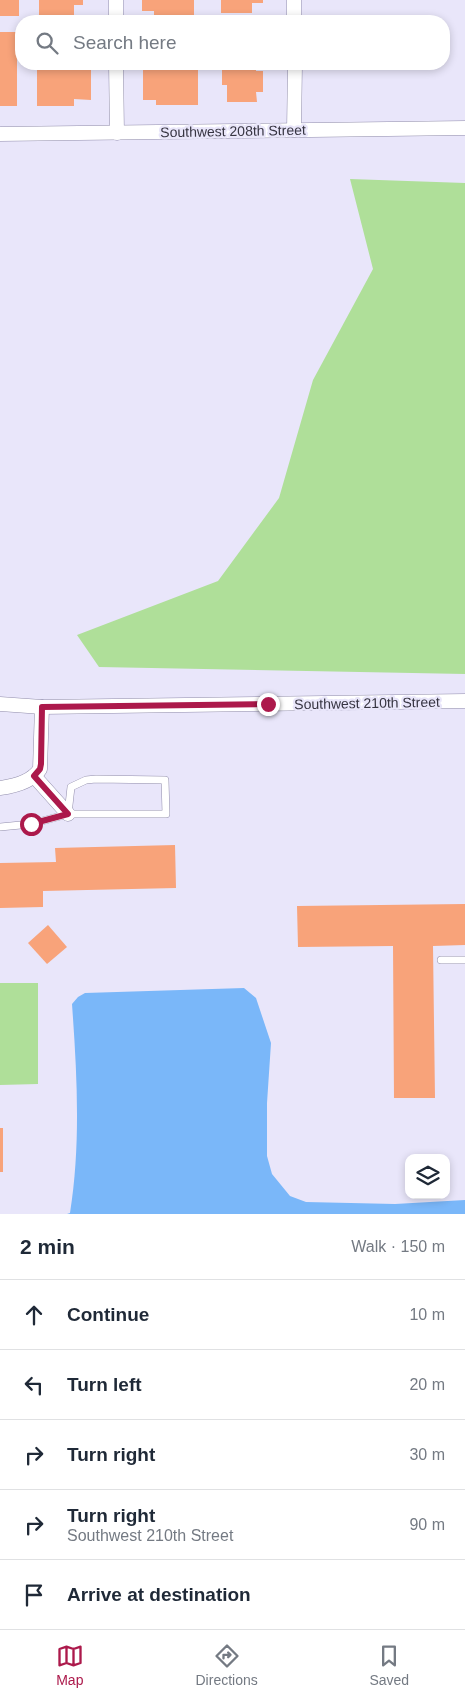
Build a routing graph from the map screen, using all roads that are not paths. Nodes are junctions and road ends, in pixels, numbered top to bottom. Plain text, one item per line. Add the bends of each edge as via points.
1 (116, 0) edge
2 (294, 0) edge
3 (116, 15) edge
4 (294, 15) edge
5 (116, 70) edge
6 (294, 70) edge
7 (465, 128) edge
8 (294, 130) junction
9 (117, 133) junction
10 (0, 134) edge
11 (465, 701) edge
12 (0, 704) edge
13 (42, 707) junction
14 (34, 776) junction
15 (0, 788) edge
16 (68, 814) junction
17 (0, 827) edge
18 (442, 960) dead end
19 (465, 960) edge

1 - 3 street
2 - 4 street
5 - 9 street
6 - 8 street
7 - 8 street, Southwest 208th Street
8 - 9 street, Southwest 208th Street
9 - 10 street, Southwest 208th Street
11 - 13 street, Southwest 210th Street
12 - 13 street, Southwest 210th Street
13 - 14 street via 41,764
14 - 15 street via 22,783
14 - 16 street
16 - 16 lane via 166,814 165,780 96,779 76,784 69,791
16 - 17 lane via 31,824
18 - 19 lane

